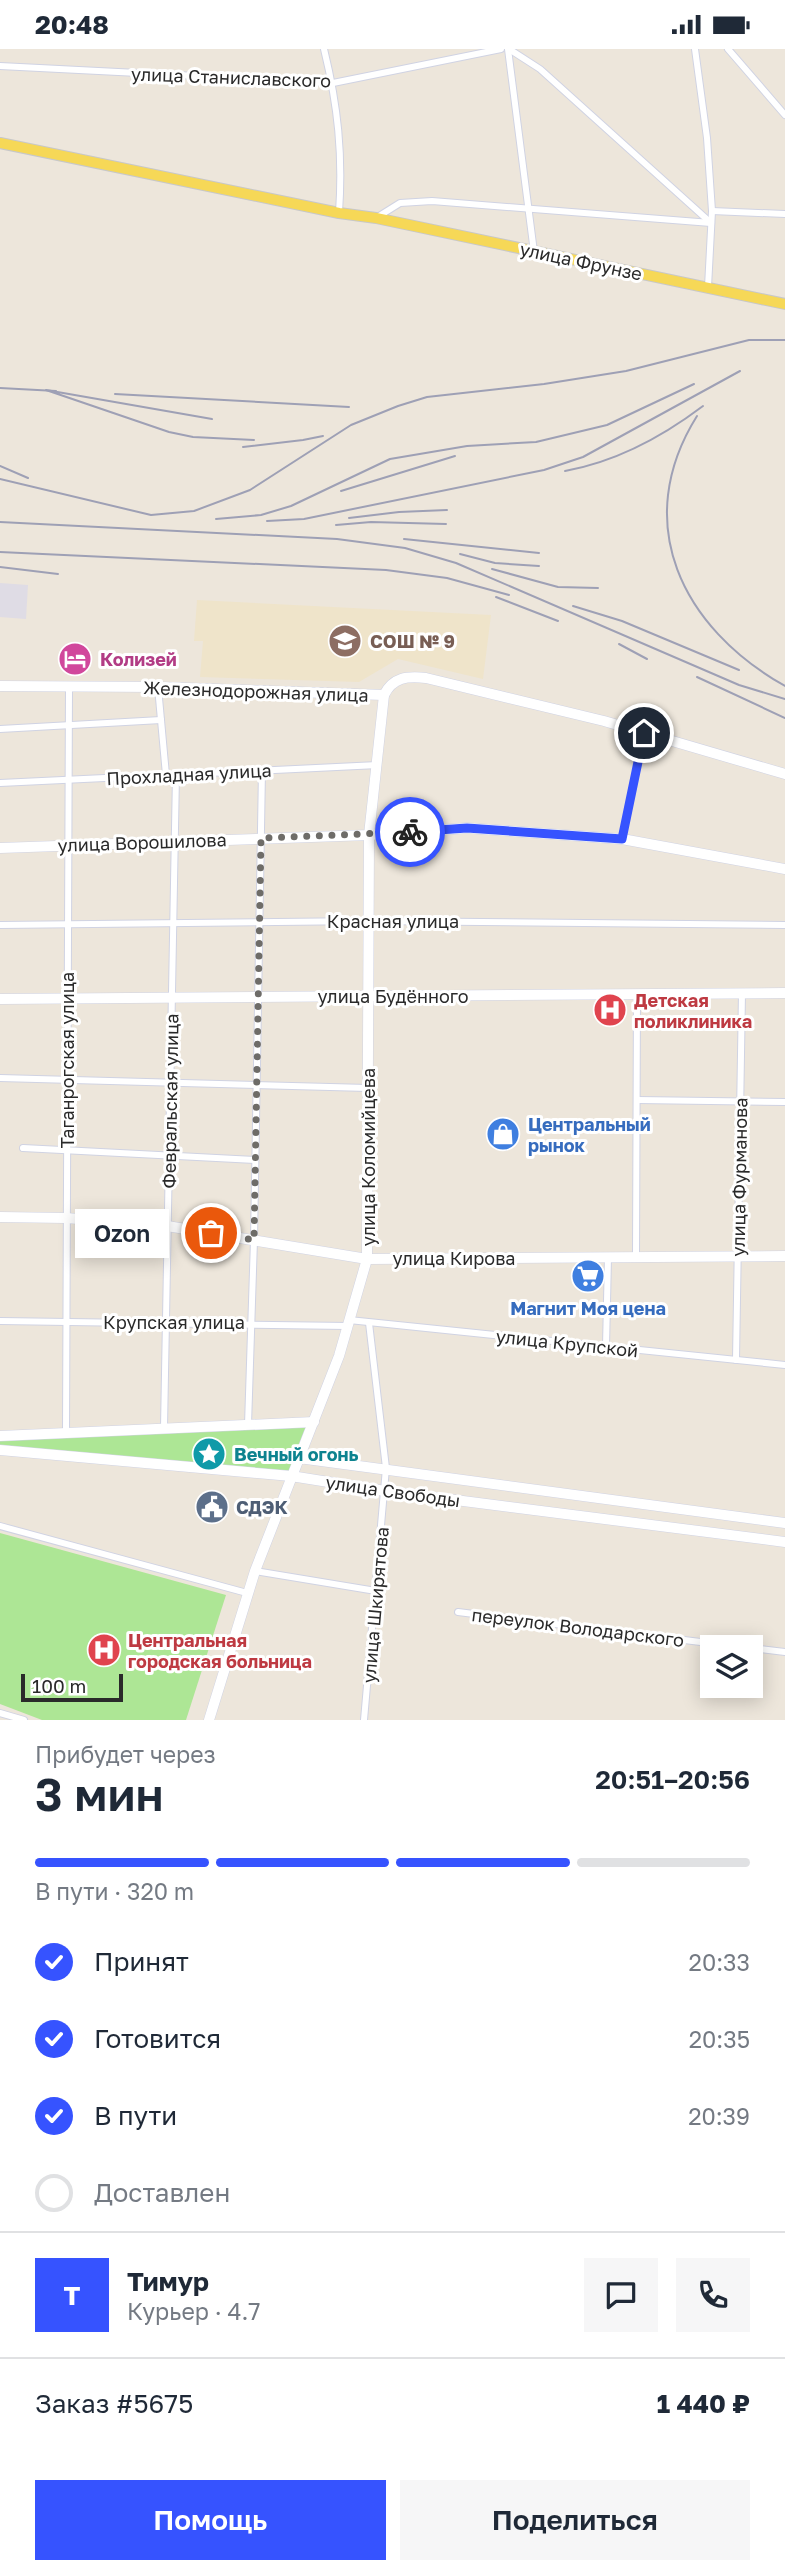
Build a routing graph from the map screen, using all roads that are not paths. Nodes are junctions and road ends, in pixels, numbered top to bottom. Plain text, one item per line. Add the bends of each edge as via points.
1 (324, 49) edge
2 (501, 49) edge
3 (509, 49) edge
4 (695, 49) edge
5 (728, 49) edge
6 (0, 66) edge
7 (333, 83) junction
8 (785, 115) edge
9 (0, 143) edge
10 (528, 208) junction
11 (712, 211) junction
12 (339, 213) junction
13 (785, 214) edge
14 (376, 218) junction
15 (712, 223) junction
16 (534, 252) junction
17 (708, 287) junction
18 (785, 303) edge
19 (0, 686) edge
20 (69, 687) junction
21 (158, 687) junction
22 (384, 695) junction
23 (161, 720) junction
24 (68, 726) junction
25 (0, 729) edge
26 (644, 733) junction
27 (378, 765) junction
28 (261, 770) junction
29 (785, 774) edge
30 (166, 775) junction
31 (176, 775) junction
32 (68, 780) junction
33 (0, 783) edge
34 (369, 835) junction
35 (261, 838) junction
36 (622, 839) junction
37 (174, 841) junction
38 (68, 845) junction
39 (0, 848) edge
40 (785, 869) edge
41 (367, 921) junction
42 (259, 922) junction
43 (173, 923) junction
44 (68, 924) junction
45 (0, 925) edge
46 (785, 925) edge
47 (742, 993) junction
48 (785, 993) edge
49 (637, 994) junction
50 (369, 996) junction
51 (172, 997) junction
52 (258, 997) junction
53 (67, 998) junction
54 (0, 999) edge
55 (0, 1078) edge
56 (67, 1080) junction
57 (170, 1082) junction
58 (257, 1085) junction
59 (368, 1088) junction
60 (637, 1100) junction
61 (740, 1101) junction
62 (785, 1102) edge
63 (23, 1148) dead end
64 (66, 1151) junction
65 (169, 1156) junction
66 (255, 1160) junction
67 (0, 1217) edge
68 (66, 1217) junction
69 (167, 1226) junction
70 (254, 1240) junction
71 (785, 1256) edge
72 (608, 1257) junction
73 (636, 1257) junction
74 (738, 1257) junction
75 (367, 1259) junction
76 (0, 1321) edge
77 (66, 1321) junction
78 (166, 1322) junction
79 (251, 1322) junction
80 (349, 1323) junction
81 (369, 1323) junction
82 (606, 1347) junction
83 (736, 1360) junction
84 (785, 1365) edge
85 (314, 1422) junction
86 (248, 1425) junction
87 (164, 1429) junction
88 (66, 1433) junction
89 (0, 1436) edge
90 (0, 1450) edge
91 (299, 1458) junction
92 (386, 1468) junction
93 (291, 1476) junction
94 (385, 1490) junction
95 (785, 1523) edge
96 (0, 1526) edge
97 (785, 1542) edge
98 (255, 1571) junction
99 (376, 1591) junction
100 (247, 1593) junction
101 (458, 1612) dead end
102 (700, 1642) edge
103 (763, 1649) edge
104 (785, 1652) edge
105 (0, 1713) edge
106 (24, 1720) edge
107 (209, 1720) edge
108 (364, 1720) edge

1 - 7 street
2 - 7 street, улица Станиславского
3 - 10 street
3 - 15 street via 540,69
4 - 11 street
5 - 8 street
6 - 7 street, улица Станиславского
7 - 12 street via 340,130
9 - 12 main road, улица Фрунзе
10 - 14 street via 400,203
10 - 15 street
10 - 16 street
11 - 13 street
11 - 15 street
12 - 14 main road, улица Фрунзе
14 - 16 main road, улица Фрунзе
15 - 17 street
16 - 17 main road, улица Фрунзе
17 - 18 main road, улица Фрунзе
19 - 20 street, Железнодорожная улица
20 - 21 street, Железнодорожная улица
20 - 24 street, Таганрогская улица
21 - 22 street, Железнодорожная улица
21 - 23 street
22 - 26 street, Железнодорожная улица via 389,685 406,676 426,678
22 - 27 street, улица Коломийцева
23 - 24 street
23 - 30 street
24 - 25 street
24 - 32 street, Таганрогская улица
26 - 29 street, Железнодорожная улица
26 - 36 street
27 - 28 street, Прохладная улица
27 - 34 street, улица Коломийцева
28 - 31 street, Прохладная улица
28 - 35 street
30 - 31 street, Прохладная улица
30 - 32 street, Прохладная улица
31 - 37 street, Февральская улица
32 - 33 street, Прохладная улица
32 - 38 street, Таганрогская улица
34 - 35 street, улица Ворошилова
34 - 36 street, улица Ворошилова via 467,828
34 - 41 street, улица Коломийцева
35 - 37 street, улица Ворошилова
35 - 42 street
36 - 40 street, улица Ворошилова
37 - 38 street, улица Ворошилова
37 - 43 street, Февральская улица
38 - 39 street, улица Ворошилова
38 - 44 street, Таганрогская улица
41 - 42 street, Красная улица
41 - 46 street, Красная улица
41 - 50 street, улица Коломийцева
42 - 43 street, Красная улица
42 - 52 street
43 - 44 street, Красная улица
43 - 51 street, Февральская улица
44 - 45 street, Красная улица
44 - 53 street, Таганрогская улица
47 - 48 street, улица Будённого
47 - 49 street, улица Будённого
47 - 61 street, улица Фурманова
49 - 50 street, улица Будённого
49 - 60 street
50 - 52 street, улица Будённого
50 - 59 street, улица Коломийцева
51 - 52 street, улица Будённого
51 - 53 street, улица Будённого
51 - 57 street, Февральская улица
52 - 58 street
53 - 54 street, улица Будённого
53 - 56 street, Таганрогская улица
55 - 56 street
56 - 57 street
56 - 64 street, Таганрогская улица
57 - 58 street
57 - 65 street, Февральская улица
58 - 59 street
58 - 66 street
59 - 75 street, улица Коломийцева
60 - 61 street
60 - 73 street
61 - 62 street
61 - 74 street, улица Фурманова
63 - 64 street
64 - 65 street
64 - 68 street, Таганрогская улица
65 - 66 street
65 - 69 street, Февральская улица
66 - 70 street
67 - 68 street, улица Кирова
68 - 69 street, улица Кирова
68 - 77 street, Таганрогская улица
69 - 70 street, улица Кирова
69 - 78 street, Февральская улица
70 - 75 street, улица Кирова
70 - 79 street
71 - 74 street, улица Кирова
72 - 73 street, улица Кирова
72 - 75 street, улица Кирова
72 - 82 street
73 - 74 street, улица Кирова
74 - 83 street, улица Фурманова
75 - 80 street, улица Коломийцева
76 - 77 street, Крупская улица
77 - 78 street, Крупская улица
77 - 88 street, Таганрогская улица
78 - 79 street, Крупская улица
78 - 87 street, Февральская улица
79 - 80 street, Крупская улица
79 - 86 street
80 - 81 street, улица Крупской
80 - 85 street, улица Коломийцева
81 - 82 street, улица Крупской
81 - 92 street, улица Шкирятова
82 - 83 street, улица Крупской
83 - 84 street, улица Крупской
85 - 86 street
85 - 91 street, улица Коломийцева
86 - 87 street
87 - 88 street
88 - 89 street
90 - 93 street, улица Свободы
91 - 92 street, улица Свободы
91 - 93 street, улица Коломийцева
92 - 94 street, улица Шкирятова
92 - 95 street, улица Свободы
93 - 94 street, улица Свободы
93 - 98 street, улица Коломийцева
94 - 97 street, улица Свободы
94 - 99 street, улица Шкирятова
96 - 100 street
98 - 99 street
98 - 100 street, улица Коломийцева
99 - 108 street, улица Шкирятова
100 - 107 street, улица Коломийцева
101 - 102 street, переулок Володарского
103 - 104 street
105 - 106 street

